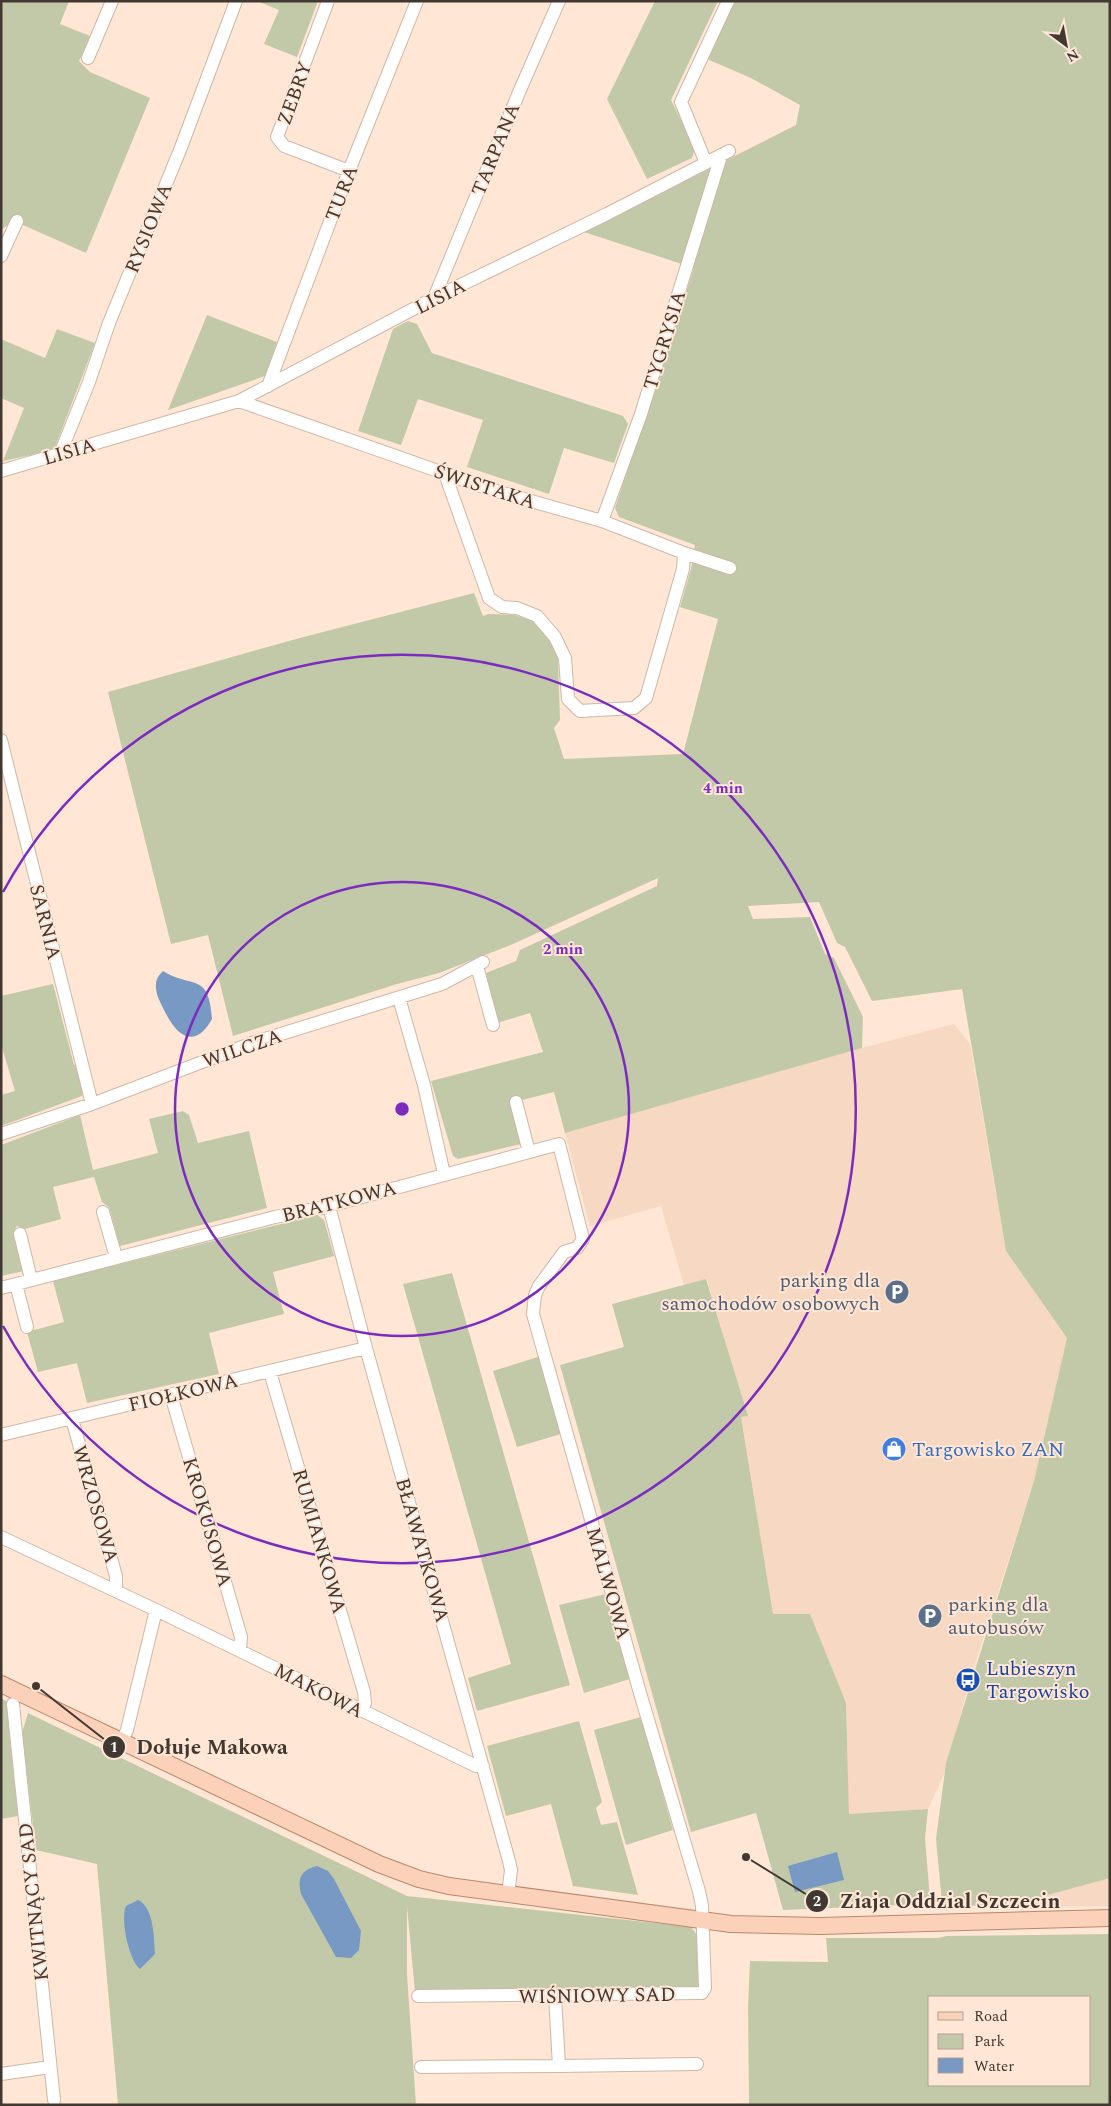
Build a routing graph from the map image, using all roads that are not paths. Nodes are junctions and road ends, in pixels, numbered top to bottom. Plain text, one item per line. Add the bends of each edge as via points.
1 (112, 1) edge
2 (236, 1) edge
3 (328, 1) edge
4 (417, 1) edge
5 (559, 1) edge
6 (728, 1) edge
7 (88, 58) dead end
8 (725, 153) joint
9 (706, 163) junction
10 (349, 171) junction
11 (17, 221) dead end
12 (1, 256) edge
13 (434, 298) junction
14 (268, 386) junction
15 (240, 401) junction
16 (60, 454) junction
17 (1, 470) edge
18 (445, 474) junction
19 (602, 521) junction
20 (684, 553) junction
21 (730, 568) dead end
22 (1, 740) edge
23 (399, 998) junction
24 (493, 1025) dead end
25 (516, 1102) dead end
26 (92, 1104) junction
27 (1, 1134) edge
28 (529, 1152) junction
29 (444, 1174) junction
30 (328, 1206) junction
31 (103, 1212) dead end
32 (20, 1234) dead end
33 (564, 1252) joint
34 (116, 1258) junction
35 (31, 1279) junction
36 (16, 1284) junction
37 (1, 1288) edge
38 (27, 1328) dead end
39 (366, 1348) junction
40 (270, 1372) junction
41 (171, 1394) junction
42 (72, 1419) junction
43 (1, 1435) edge
44 (1, 1537) edge
45 (116, 1590) junction
46 (156, 1610) junction
47 (240, 1650) junction
48 (1, 1684) edge
49 (13, 1704) dead end
50 (362, 1711) junction
51 (122, 1741) junction
52 (483, 1766) junction
53 (508, 1895) junction
54 (1110, 1918) edge
55 (703, 1921) junction
56 (418, 1996) dead end
57 (555, 1996) junction
58 (697, 2064) dead end
59 (559, 2066) junction
60 (50, 2067) junction
61 (421, 2067) dead end
62 (1, 2074) edge
63 (54, 2100) dead end

1 - 7 street
2 - 16 street, RYSIOWA
3 - 10 street, ZEBRY via 277,137 284,146
4 - 10 street, TURA
5 - 13 street, TARPANA
6 - 9 street via 681,102
8 - 9 street, LISIA
8 - 19 street, TYGRYSIA via 641,414
9 - 13 street, LISIA
10 - 14 street, TURA
11 - 12 street
13 - 14 street, LISIA
14 - 15 street, LISIA
15 - 16 street, LISIA
15 - 18 street, ŚWISTAKA
16 - 17 street, LISIA
18 - 19 street, ŚWISTAKA
18 - 20 street via 489,598 502,607 517,608 537,616 555,637 565,658 568,699 580,711 634,708 646,698 683,569
19 - 20 street, ŚWISTAKA
20 - 21 street, ŚWISTAKA
22 - 26 street, SARNIA
23 - 24 street, WILCZA via 442,984 480,964
23 - 26 street, WILCZA via 252,1043
23 - 29 street via 424,1085
25 - 28 street
26 - 27 street, WILCZA
28 - 29 street, BRATKOWA
28 - 33 street, BRATKOWA via 558,1144 583,1239 577,1248
29 - 30 street, BRATKOWA
30 - 34 street, BRATKOWA
30 - 39 street, BŁAWATKOWA
31 - 34 street
32 - 35 street
33 - 55 street, MALWOWA via 539,1286 533,1314 699,1891
34 - 35 street, BRATKOWA
35 - 36 street, BRATKOWA
36 - 37 street, BRATKOWA
36 - 38 street
39 - 40 street, FIOŁKOWA
39 - 52 street, BŁAWATKOWA
40 - 41 street, FIOŁKOWA
40 - 50 street, RUMIANKOWA via 364,1692
41 - 42 street, FIOŁKOWA
41 - 47 street, KROKUSOWA via 241,1637
42 - 43 street, FIOŁKOWA
42 - 45 street, WRZOSOWA via 116,1576
44 - 45 street, MAKOWA
45 - 46 street, MAKOWA
46 - 47 street, MAKOWA
46 - 51 street
47 - 50 street, MAKOWA
48 - 51 main road
49 - 60 street, KWITNĄCY SAD
50 - 52 street, MAKOWA via 476,1766
51 - 53 main road via 398,1872 437,1884
52 - 53 street, BŁAWATKOWA via 511,1870
53 - 55 main road
54 - 55 main road via 820,1926 759,1926
55 - 57 street, WIŚNIOWY SAD via 705,1988 702,1993
56 - 57 street, WIŚNIOWY SAD
57 - 59 street
58 - 59 street
59 - 61 street
60 - 62 street
60 - 63 street, KWITNĄCY SAD

